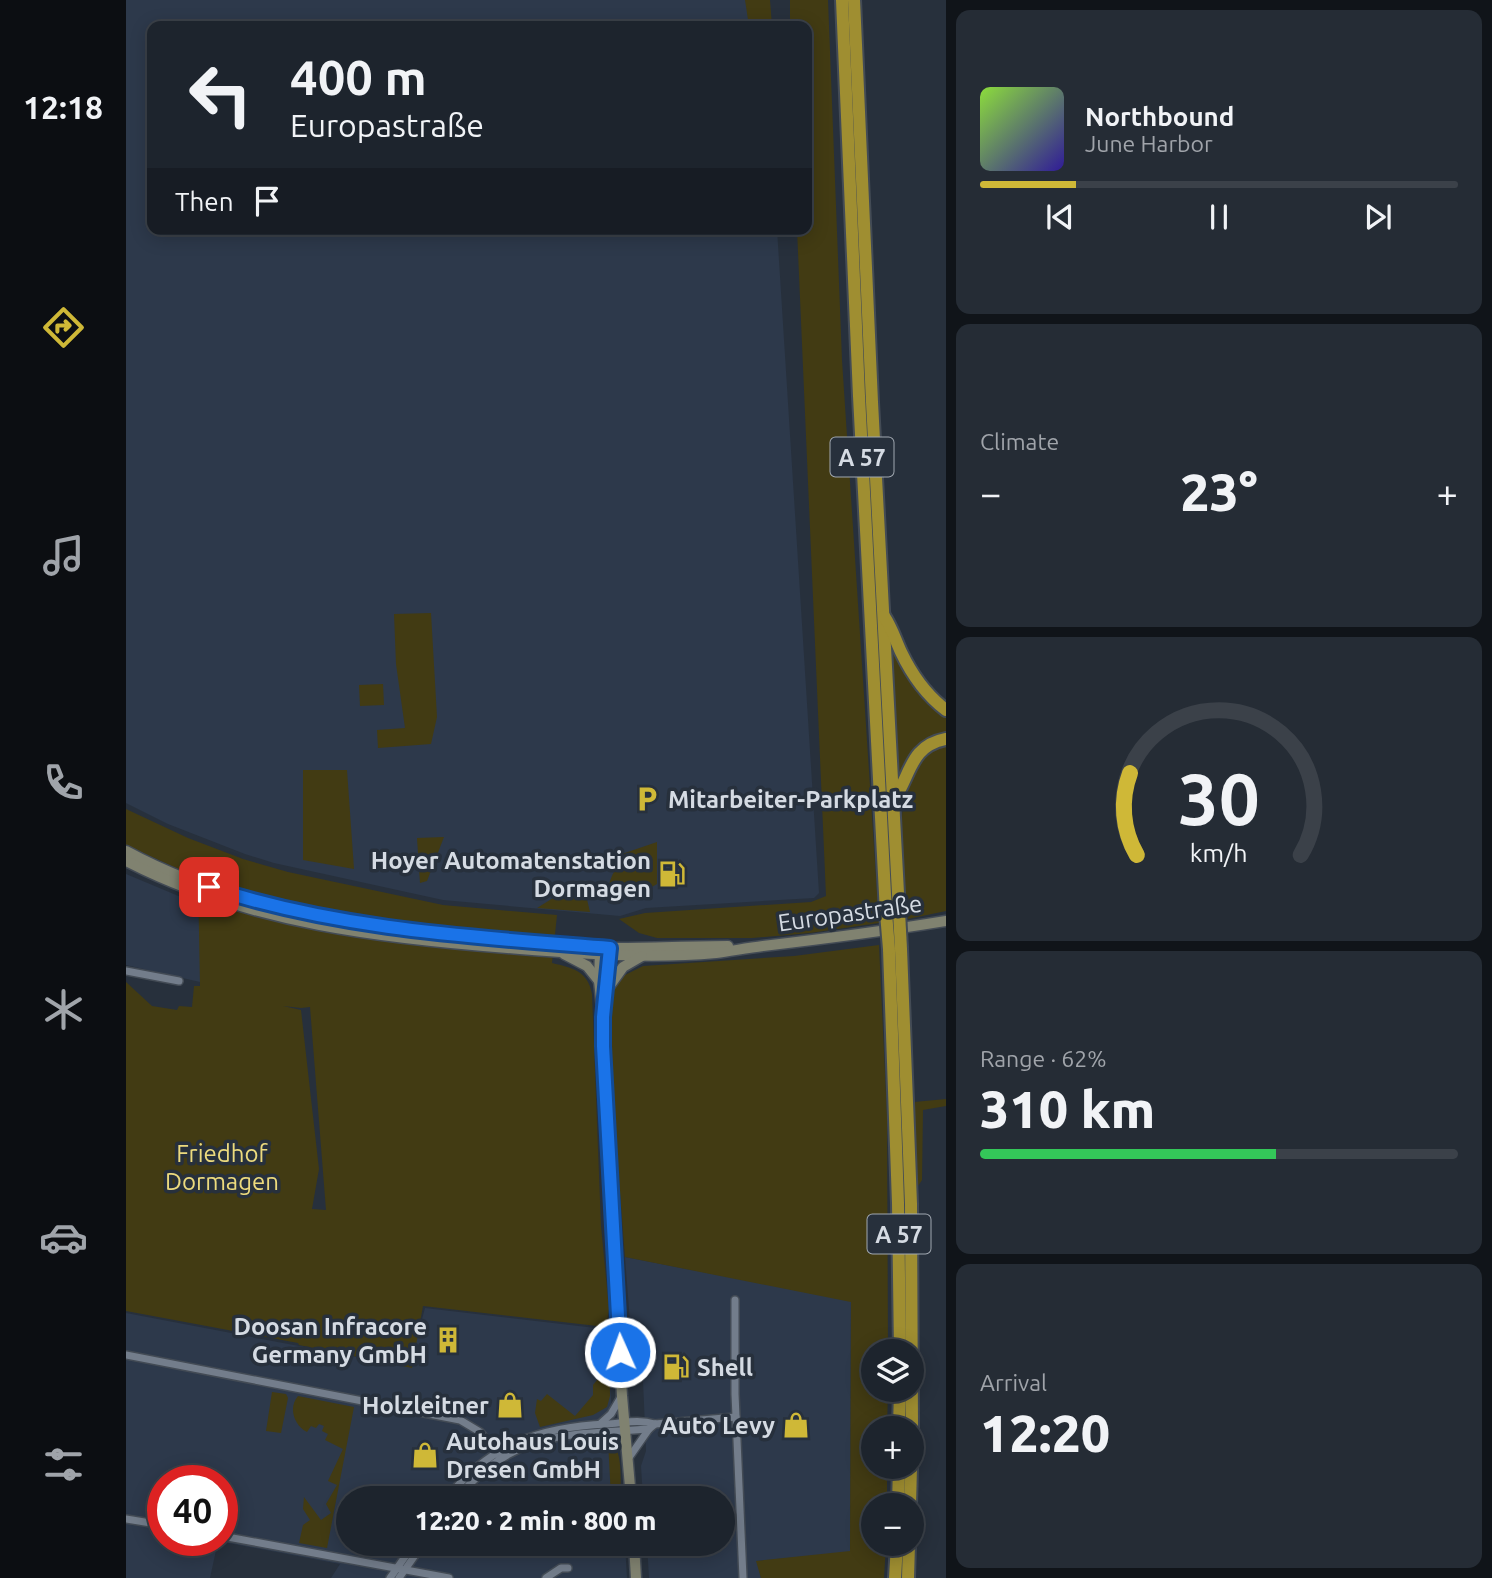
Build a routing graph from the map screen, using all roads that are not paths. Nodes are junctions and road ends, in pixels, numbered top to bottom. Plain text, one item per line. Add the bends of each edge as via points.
1 (842, 0) edge
2 (854, 0) edge
3 (883, 616) junction
4 (946, 710) edge
5 (946, 739) edge
6 (893, 801) junction
7 (126, 851) edge
8 (126, 862) edge
9 (892, 913) junction
10 (946, 921) edge
11 (760, 946) junction
12 (605, 951) junction
13 (561, 952) junction
14 (643, 955) junction
15 (126, 971) edge
16 (179, 981) dead end
17 (599, 981) junction
18 (606, 992) junction
19 (603, 1017) junction
20 (901, 1086) junction
21 (735, 1300) dead end
22 (900, 1339) edge
23 (126, 1355) edge
24 (622, 1396) junction
25 (912, 1416) edge
26 (736, 1418) junction
27 (600, 1424) junction
28 (625, 1426) junction
29 (652, 1426) junction
30 (498, 1455) junction
31 (628, 1459) junction
32 (458, 1486) edge
33 (468, 1486) edge
34 (630, 1486) edge
35 (126, 1518) edge
36 (147, 1522) edge
37 (238, 1539) edge
38 (407, 1556) edge
39 (411, 1556) edge
40 (635, 1556) edge
41 (896, 1556) edge
42 (909, 1556) edge
43 (568, 1568) dead end
44 (400, 1569) junction
45 (390, 1578) edge
46 (399, 1578) edge
47 (449, 1578) edge
48 (547, 1578) edge
49 (636, 1578) edge
50 (743, 1578) edge
51 (895, 1578) edge
52 (908, 1578) edge

1 - 9 highway, A 57 via 857,354
2 - 3 highway, A 57
3 - 4 highway via 915,678
3 - 6 highway, A 57
5 - 6 highway via 918,755
6 - 9 highway, A 57
7 - 12 main road, Europastraße via 214,888 318,915 419,933
8 - 13 main road, Europastraße via 220,900 315,924 417,941
9 - 20 highway, A 57, bridge
10 - 11 main road, Europastraße
11 - 12 main road, Europastraße
11 - 14 main road, Europastraße via 717,953
12 - 13 main road, Europastraße
12 - 14 main road, Europastraße
12 - 17 main road
12 - 18 main road
13 - 17 main road via 587,966
14 - 18 main road via 619,971
15 - 16 street
17 - 19 main road
18 - 19 main road
19 - 24 main road
20 - 22 highway, A 57 via 895,1118
20 - 25 highway, A 57 via 908,1112
21 - 26 street
23 - 30 street via 460,1420 480,1432
24 - 27 street
24 - 28 main road
26 - 29 street
26 - 50 street
27 - 28 street
27 - 30 street via 546,1431
28 - 29 street via 646,1421
28 - 30 street via 547,1438
28 - 31 main road
29 - 31 street
30 - 32 street
30 - 33 street
31 - 34 main road
35 - 36 street
37 - 44 street
38 - 44 street
39 - 44 street
40 - 49 main road
41 - 51 highway
42 - 52 highway
43 - 48 street
44 - 45 street
44 - 46 street
44 - 47 street

